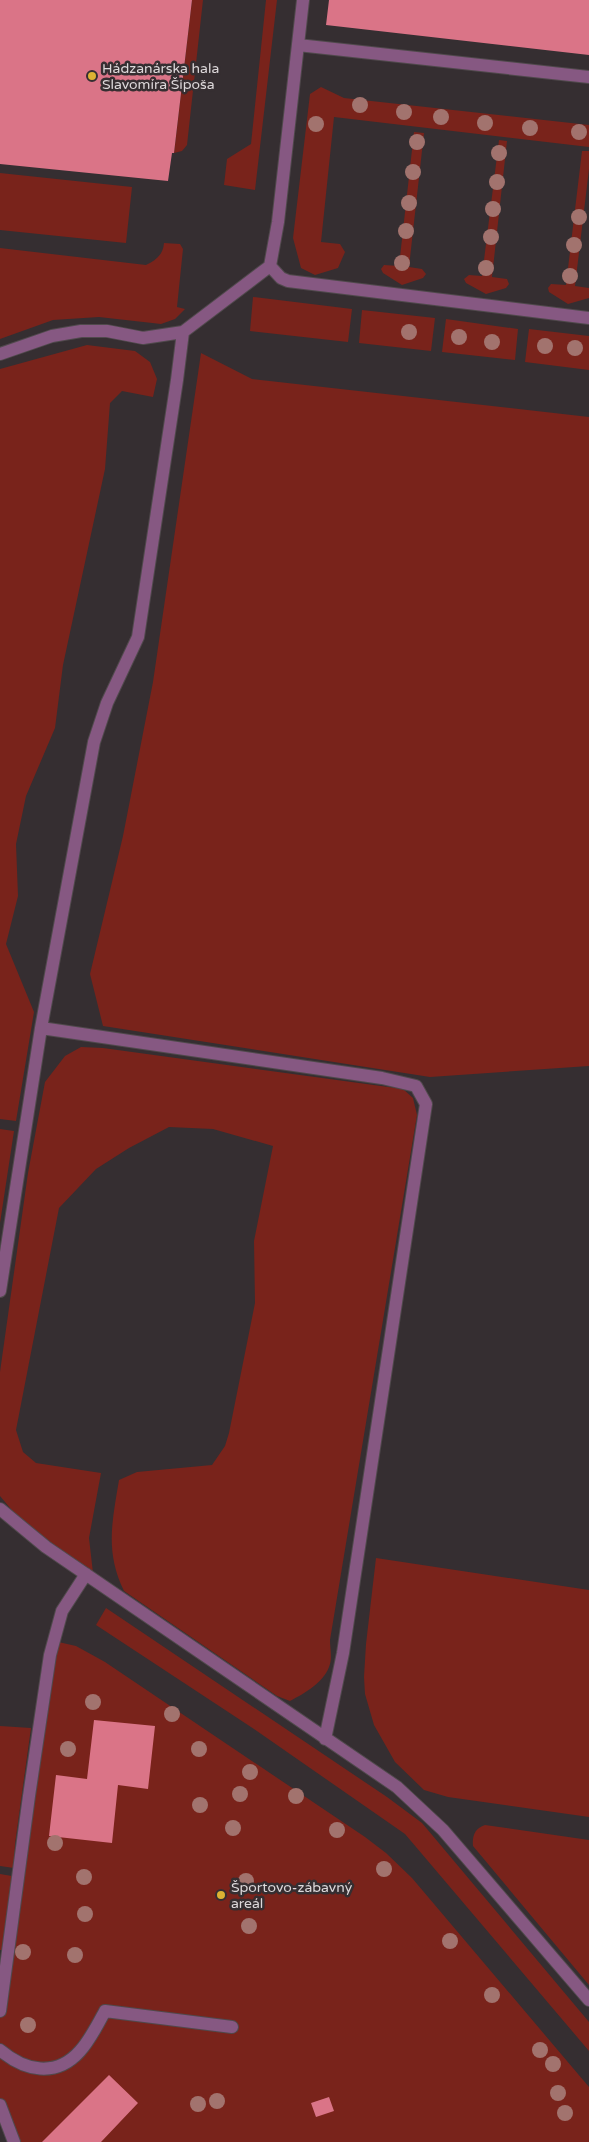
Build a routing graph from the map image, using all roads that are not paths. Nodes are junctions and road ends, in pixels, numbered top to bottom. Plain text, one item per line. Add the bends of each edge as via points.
1 (303, 0) edge
2 (298, 45) junction
3 (589, 77) edge
4 (270, 266) junction
5 (589, 318) edge
6 (183, 332) junction
7 (0, 354) edge
8 (41, 1028) junction
9 (0, 1287) edge
10 (0, 1509) edge
11 (86, 1574) junction
12 (325, 1739) junction
13 (589, 2000) edge
14 (0, 2011) edge
15 (232, 2027) dead end
16 (0, 2050) edge
17 (0, 2105) edge
18 (14, 2142) edge

1 - 2 lane
2 - 3 lane
2 - 4 lane
4 - 5 lane via 288,281
4 - 6 lane
6 - 7 lane via 143,338 107,330 81,331 52,336
6 - 8 lane via 138,636 107,703 94,742
8 - 9 lane
8 - 12 lane via 382,1078 416,1086 426,1104 344,1652
10 - 11 lane
11 - 12 lane
11 - 14 lane via 62,1611 50,1655
12 - 13 lane via 397,1787 443,1830
15 - 16 lane via 105,2011 82,2050 60,2066 26,2067
17 - 18 lane

